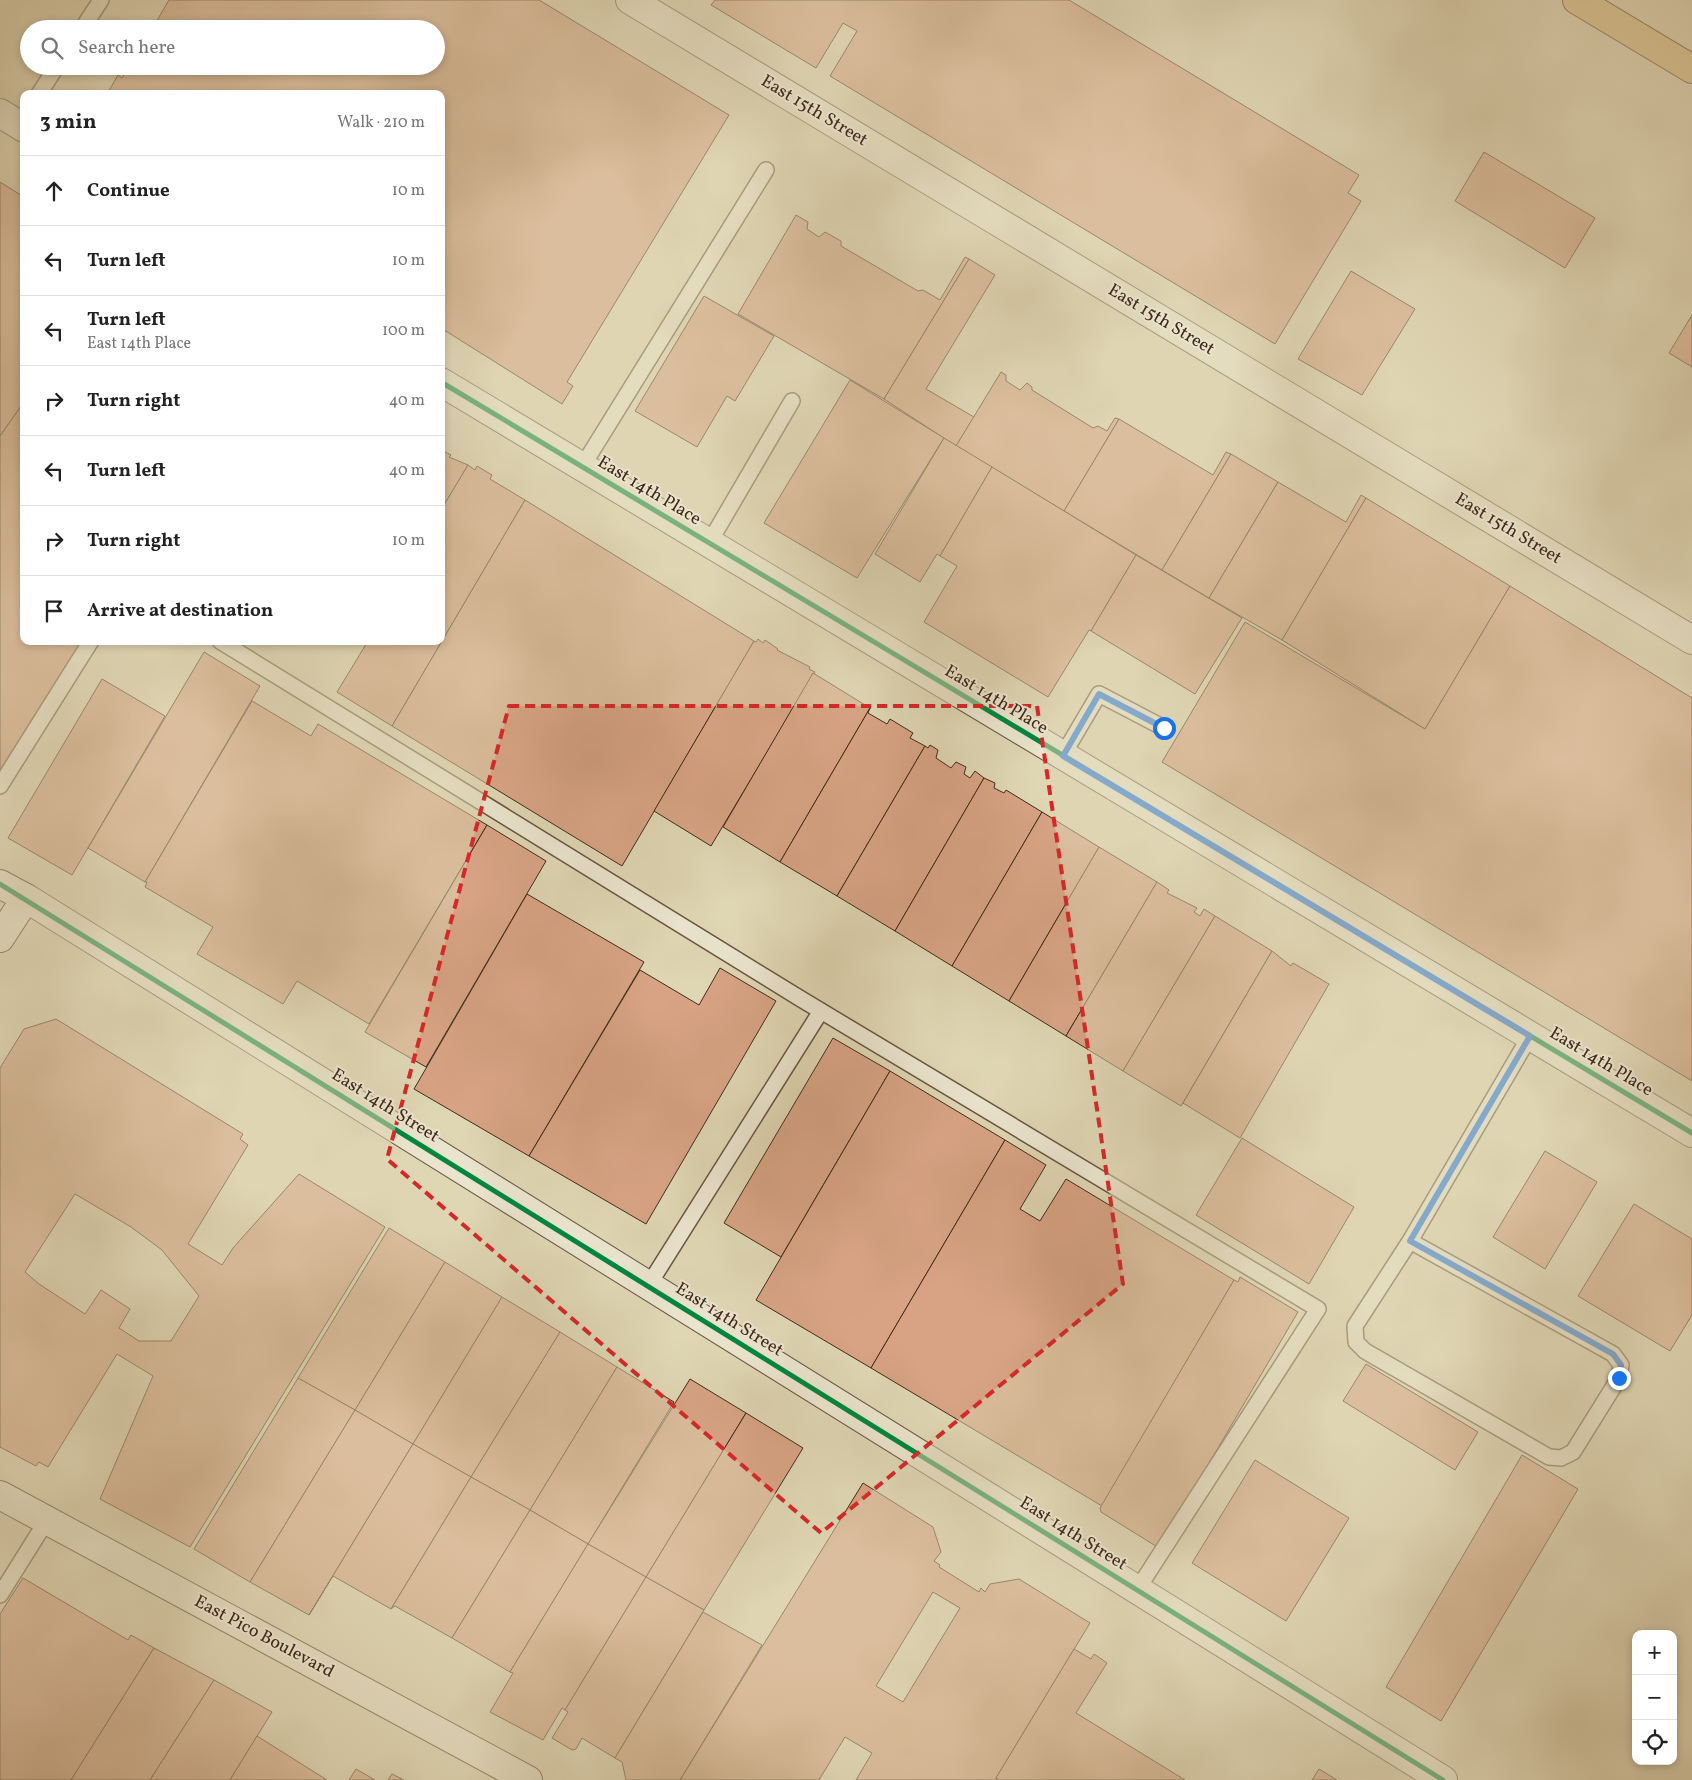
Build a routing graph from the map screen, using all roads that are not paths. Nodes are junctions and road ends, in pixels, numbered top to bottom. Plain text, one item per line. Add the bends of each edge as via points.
1 (101, 0) edge
2 (630, 0) edge
3 (1577, 0) edge
4 (88, 20) edge
5 (1692, 70) edge
6 (51, 75) edge
7 (42, 90) edge
8 (766, 170) dead end
9 (445, 384) edge
10 (792, 401) dead end
11 (582, 467) junction
12 (709, 543) junction
13 (1692, 640) edge
14 (88, 645) edge
15 (227, 645) edge
16 (1164, 728) dead end
17 (1063, 756) junction
18 (0, 786) edge
19 (0, 884) edge
20 (26, 898) junction
21 (0, 938) edge
22 (822, 1011) junction
23 (1530, 1036) junction
24 (1692, 1133) edge
25 (1410, 1241) junction
26 (648, 1286) junction
27 (0, 1495) edge
28 (47, 1520) junction
29 (1137, 1590) junction
30 (0, 1595) edge
31 (528, 1780) edge
32 (1443, 1780) edge

1 - 4 lane
2 - 13 street, East 15th Street
3 - 5 main road
6 - 7 lane
8 - 11 lane
9 - 11 street, East 14th Place
10 - 12 lane
11 - 12 street, East 14th Place
12 - 17 street, East 14th Place
14 - 18 lane
15 - 22 lane
16 - 17 lane via 1099,694
17 - 23 street, East 14th Place
19 - 20 street, East 14th Street
20 - 21 street
20 - 26 street, East 14th Street
22 - 26 lane
22 - 29 lane via 1318,1309
23 - 24 street, East 14th Place
23 - 25 lane
25 - 25 lane via 1355,1326 1356,1342 1365,1351 1549,1457 1561,1458 1573,1452 1619,1378 1621,1365 1613,1354
26 - 29 street, East 14th Street
27 - 28 street, East Pico Boulevard
28 - 30 lane
28 - 31 street, East Pico Boulevard
29 - 32 street, East 14th Street

